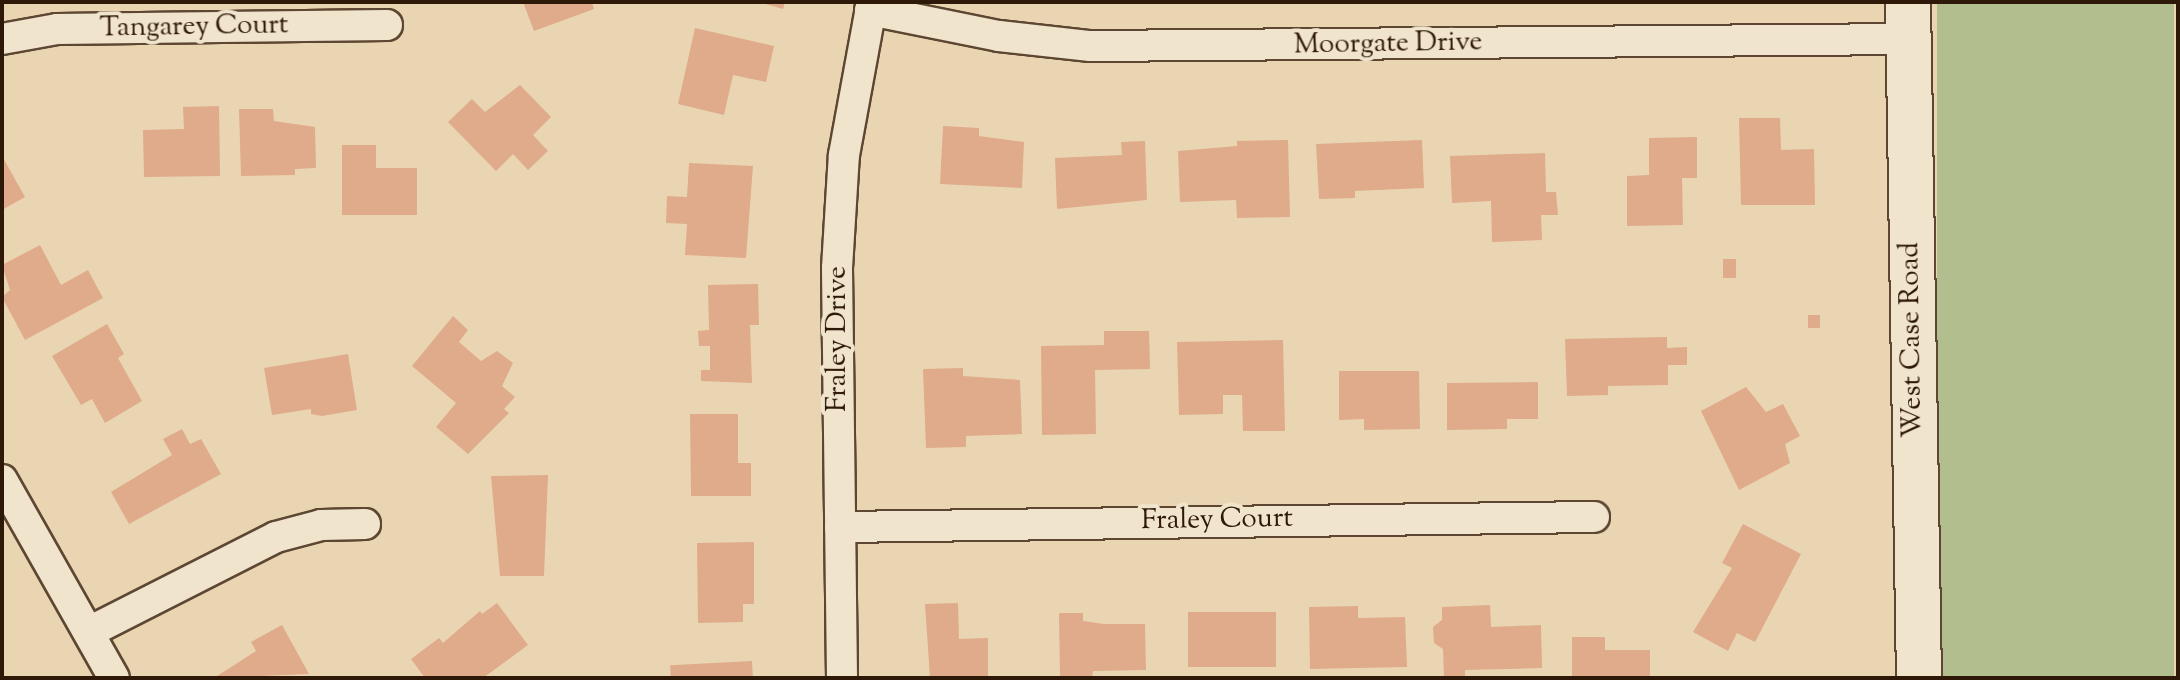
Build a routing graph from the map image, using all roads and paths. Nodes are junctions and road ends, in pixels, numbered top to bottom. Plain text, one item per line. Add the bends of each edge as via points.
1 (871, 6) edge
2 (1908, 20) edge
3 (387, 25) dead end
4 (2, 39) edge
5 (2, 480) edge
6 (1594, 517) dead end
7 (365, 524) dead end
8 (840, 527) junction
9 (89, 632) junction
10 (114, 678) edge
11 (842, 678) edge
12 (1919, 678) edge

1 - 2 street, Moorgate Drive via 999,36 1090,46
1 - 8 street, Fraley Drive via 844,155 837,268
2 - 12 main road, West Case Road
3 - 4 street, Tangarey Court via 57,29
5 - 9 street
6 - 8 street, Fraley Court
7 - 9 street via 321,525 276,537
8 - 11 street, Fraley Drive
9 - 10 street

